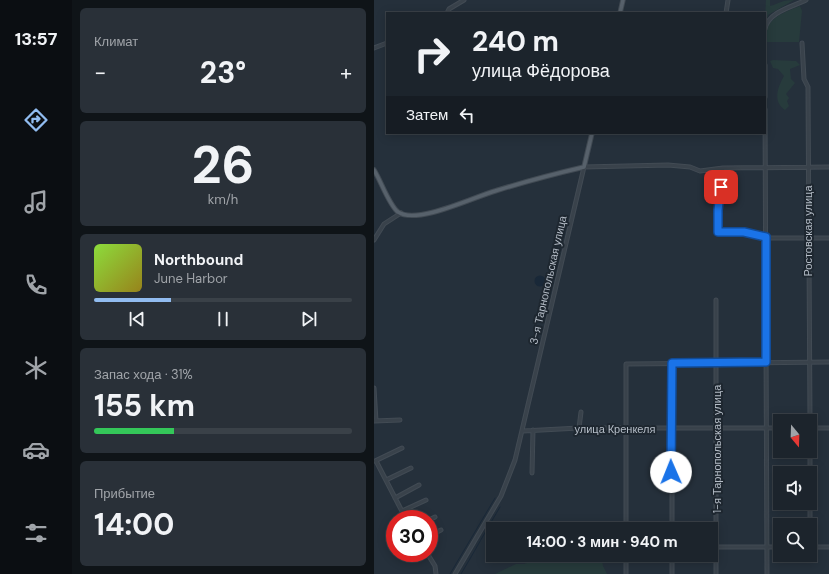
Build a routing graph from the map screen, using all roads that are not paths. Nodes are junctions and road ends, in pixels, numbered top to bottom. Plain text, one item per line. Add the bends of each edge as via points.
1 (464, 0) edge
2 (623, 0) edge
3 (728, 0) edge
4 (806, 0) edge
5 (448, 12) edge
6 (620, 12) edge
7 (726, 12) edge
8 (766, 25) edge
9 (386, 43) edge
10 (802, 43) dead end
11 (374, 48) edge
12 (592, 134) edge
13 (765, 134) edge
14 (584, 167) junction
15 (766, 167) junction
16 (808, 167) junction
17 (829, 167) edge
18 (723, 168) junction
19 (374, 170) edge
20 (401, 213) junction
21 (766, 237) junction
22 (808, 238) junction
23 (829, 238) edge
24 (374, 240) edge
25 (716, 300) dead end
26 (766, 362) junction
27 (809, 362) junction
28 (829, 362) edge
29 (672, 363) junction
30 (717, 363) junction
31 (374, 388) edge
32 (581, 412) dead end
33 (810, 414) edge
34 (400, 420) dead end
35 (375, 421) edge
36 (579, 428) junction
37 (767, 428) junction
38 (773, 428) edge
39 (817, 428) edge
40 (829, 428) edge
41 (626, 429) junction
42 (671, 429) junction
43 (717, 429) junction
44 (523, 430) junction
45 (533, 430) junction
46 (402, 448) dead end
47 (375, 462) edge
48 (411, 468) dead end
49 (532, 473) dead end
50 (386, 480) junction
51 (419, 485) dead end
52 (395, 498) junction
53 (426, 500) dead end
54 (401, 510) edge
55 (404, 510) edge
56 (626, 522) edge
57 (672, 522) edge
58 (716, 522) edge
59 (441, 530) dead end
60 (438, 532) edge
61 (718, 547) edge
62 (767, 547) junction
63 (773, 547) edge
64 (817, 547) edge
65 (829, 547) edge
66 (433, 562) edge
67 (626, 562) edge
68 (672, 562) edge
69 (716, 562) edge
70 (436, 574) edge
71 (455, 574) edge
72 (626, 574) edge
73 (672, 574) edge
74 (716, 574) edge
75 (767, 574) edge

1 - 5 street
2 - 6 main road
3 - 7 street
4 - 8 street via 776,14
9 - 11 street
10 - 16 street, Ростовская улица via 804,79 808,87
12 - 14 main road, 3-я Тарнопольская улица
13 - 15 street
14 - 18 street via 668,165 700,171
14 - 20 main road via 493,191 446,209 419,215
14 - 44 street, 3-я Тарнопольская улица
15 - 16 street
15 - 18 street
15 - 21 street
16 - 17 street
16 - 22 street, Ростовская улица
18 - 21 street via 718,232 744,232
19 - 20 main road via 392,205
20 - 24 street via 384,224
21 - 22 street
21 - 26 street
22 - 23 street
22 - 27 street, Ростовская улица
25 - 30 street, 1-я Тарнопольская улица
26 - 27 street
26 - 30 street
26 - 37 street
27 - 28 street
27 - 33 street, Ростовская улица
29 - 30 street
29 - 41 street via 626,364
29 - 42 street
30 - 43 street, 1-я Тарнопольская улица
31 - 35 street
32 - 36 street
34 - 35 street
36 - 41 street, улица Кренкеля
36 - 45 street, улица Кренкеля
37 - 38 street, улица Кренкеля
37 - 43 street, улица Кренкеля
37 - 62 street
39 - 40 street
41 - 42 street, улица Кренкеля
41 - 56 street
42 - 43 street, улица Кренкеля
42 - 57 street
43 - 58 street, 1-я Тарнопольская улица
44 - 45 street, улица Кренкеля
44 - 71 street, 3-я Тарнопольская улица via 506,484
45 - 49 street
46 - 47 street
47 - 50 street
48 - 50 street
50 - 52 street
51 - 52 street
52 - 54 street
53 - 55 street
59 - 60 street
61 - 62 street
62 - 63 street
62 - 75 street
64 - 65 street
66 - 70 street
67 - 72 street
68 - 73 street
69 - 74 street, 1-я Тарнопольская улица

